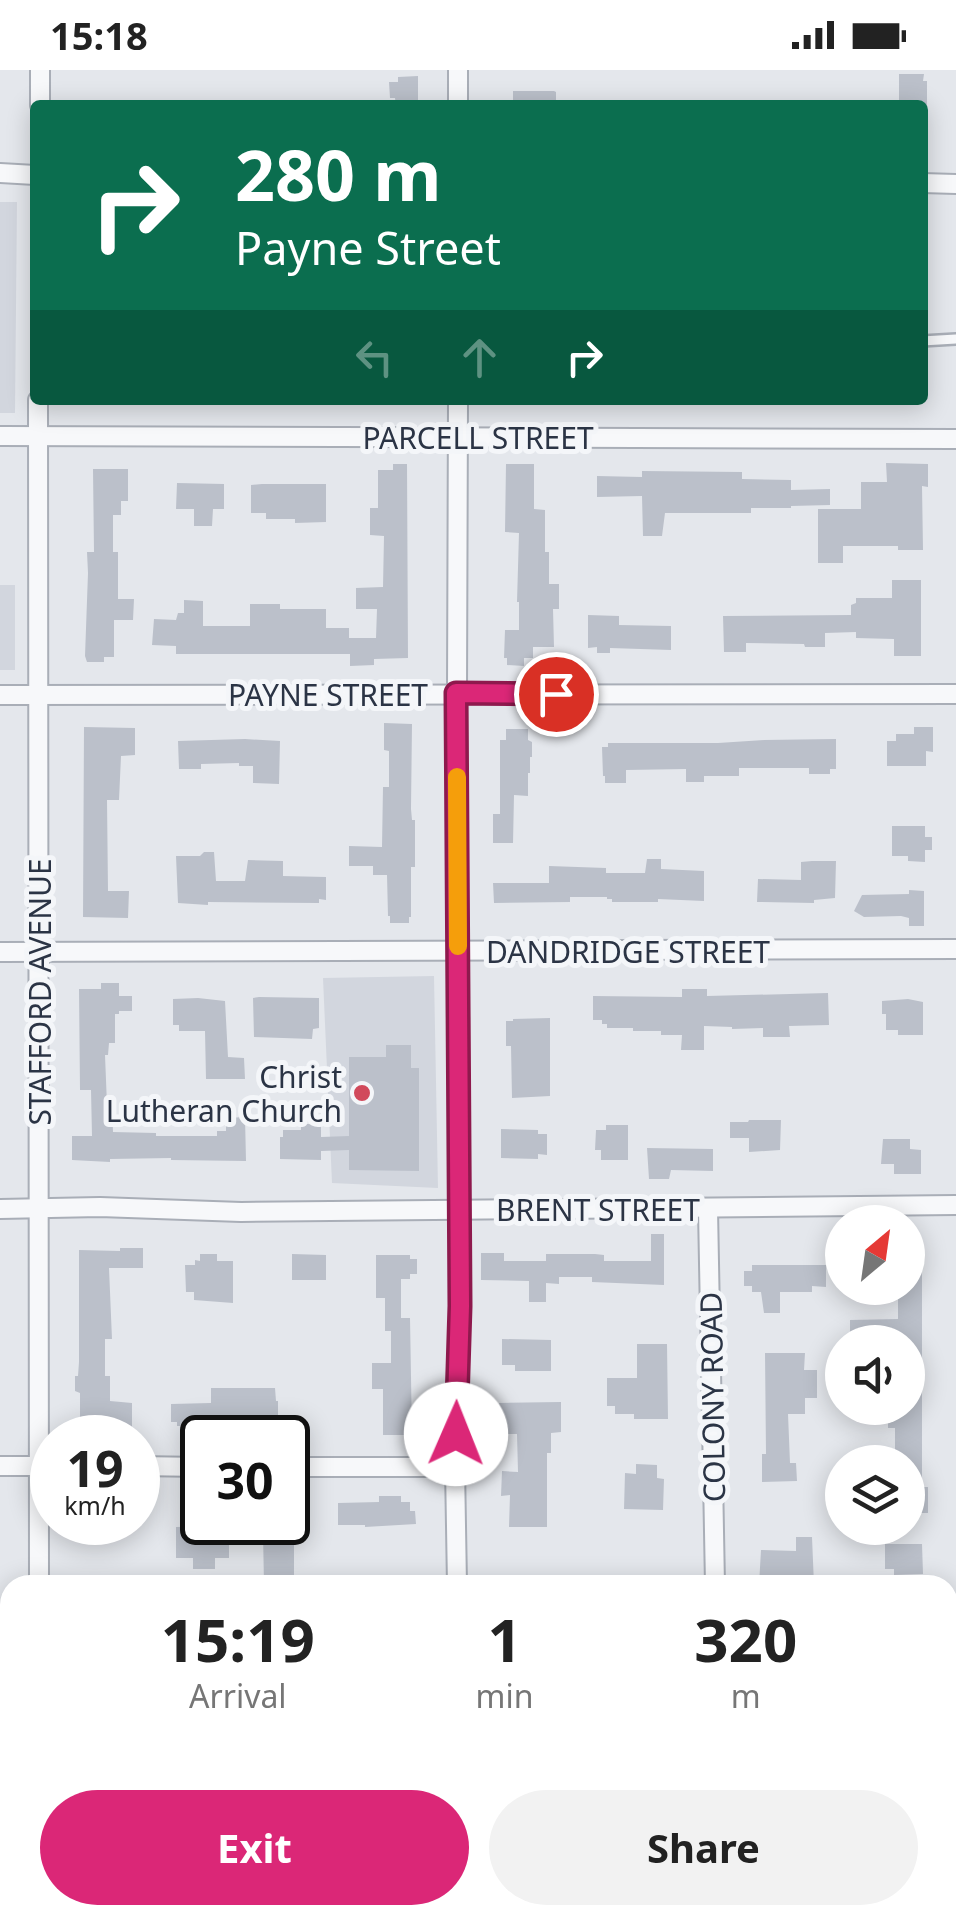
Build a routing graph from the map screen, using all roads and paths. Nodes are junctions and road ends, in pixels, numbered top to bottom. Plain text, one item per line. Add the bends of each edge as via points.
1 (40, 70) edge
2 (458, 70) edge
3 (40, 100) edge
4 (458, 100) edge
5 (0, 174) edge
6 (30, 175) edge
7 (928, 183) edge
8 (956, 184) edge
9 (956, 340) edge
10 (928, 341) edge
11 (38, 405) edge
12 (458, 405) edge
13 (0, 436) edge
14 (37, 436) junction
15 (458, 436) junction
16 (956, 439) edge
17 (456, 693) junction
18 (956, 694) edge
19 (0, 695) edge
20 (38, 695) junction
21 (956, 950) edge
22 (0, 952) edge
23 (39, 952) junction
24 (458, 952) junction
25 (956, 1205) edge
26 (38, 1208) junction
27 (459, 1208) junction
28 (0, 1209) edge
29 (708, 1209) junction
30 (44, 1415) edge
31 (0, 1466) edge
32 (30, 1466) edge
33 (310, 1466) edge
34 (455, 1466) junction
35 (41, 1545) edge
36 (39, 1575) edge
37 (456, 1575) edge
38 (714, 1575) edge

1 - 3 street
2 - 4 street
5 - 6 street
7 - 8 street
9 - 10 lane
11 - 14 street, STAFFORD AVENUE
12 - 15 street
13 - 14 street, PARCELL STREET
14 - 15 street, PARCELL STREET
14 - 20 street, STAFFORD AVENUE
15 - 16 street, PARCELL STREET
15 - 17 street
17 - 18 street, PAYNE STREET
17 - 20 street, PAYNE STREET
17 - 24 street
19 - 20 street, PAYNE STREET
20 - 23 street, STAFFORD AVENUE
21 - 24 street, DANDRIDGE STREET
22 - 23 street, DANDRIDGE STREET
23 - 24 street, DANDRIDGE STREET
23 - 26 street, STAFFORD AVENUE
24 - 27 street
25 - 29 street, BRENT STREET
26 - 27 street, BRENT STREET
26 - 28 street, BRENT STREET
26 - 30 street, STAFFORD AVENUE
27 - 29 street, BRENT STREET
27 - 34 street
29 - 38 street, COLONY ROAD
31 - 32 street
33 - 34 street
34 - 37 street
35 - 36 street, STAFFORD AVENUE

